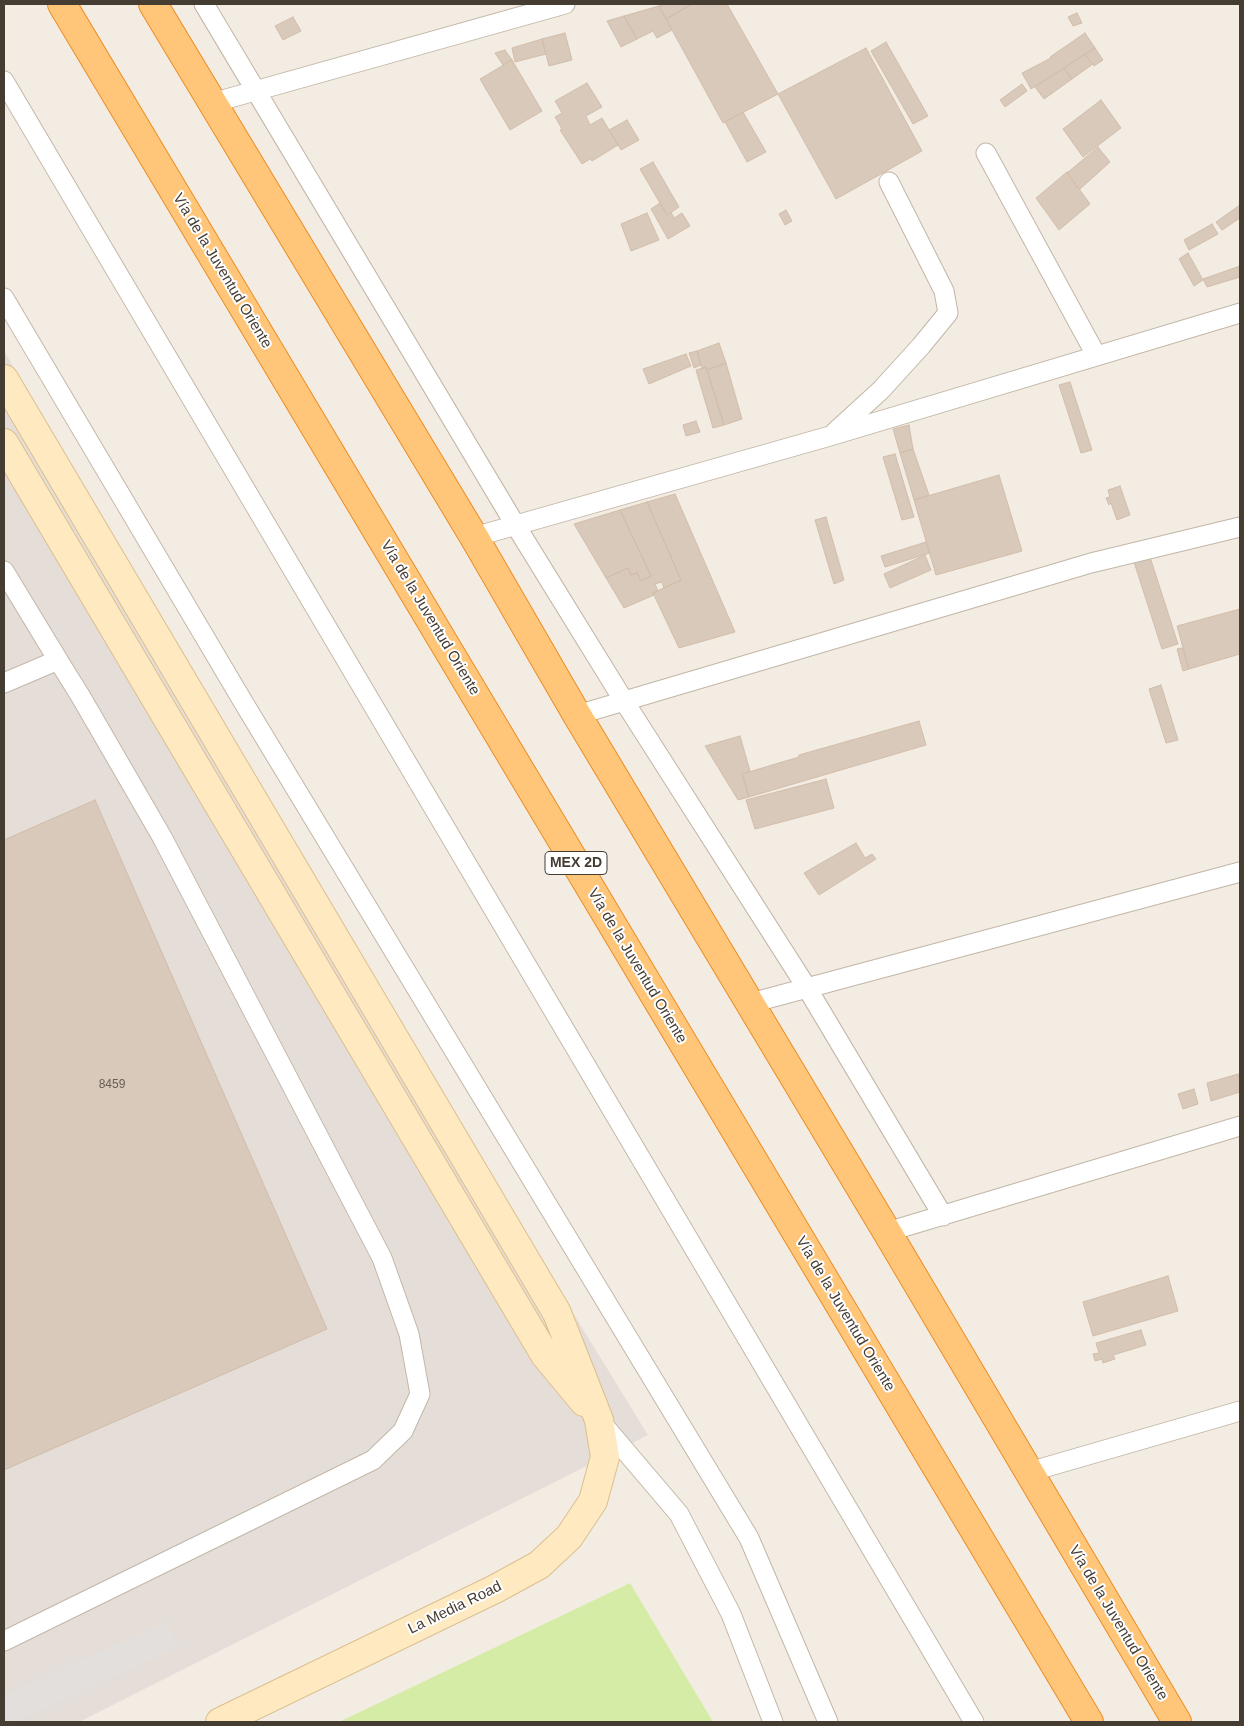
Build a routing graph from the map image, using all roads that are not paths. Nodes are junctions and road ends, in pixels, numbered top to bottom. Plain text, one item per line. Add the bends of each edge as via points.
1 (62, 4) edge
2 (153, 4) edge
3 (204, 4) edge
4 (564, 4) edge
5 (4, 81) edge
6 (256, 91) junction
7 (212, 103) junction
8 (986, 153) dead end
9 (889, 182) dead end
10 (4, 298) edge
11 (1240, 313) edge
12 (1096, 355) junction
13 (4, 379) edge
14 (830, 436) junction
15 (4, 442) edge
16 (516, 526) junction
17 (1240, 527) edge
18 (474, 537) junction
19 (4, 571) edge
20 (58, 660) junction
21 (4, 683) edge
22 (624, 701) junction
23 (577, 715) junction
24 (1240, 872) edge
25 (807, 988) junction
26 (751, 1003) junction
27 (1240, 1126) edge
28 (944, 1216) junction
29 (887, 1232) junction
30 (1240, 1411) edge
31 (599, 1420) junction
32 (1029, 1472) junction
33 (4, 1642) edge
34 (220, 1722) edge
35 (773, 1722) edge
36 (828, 1722) edge
37 (974, 1722) edge
38 (1089, 1722) edge
39 (1177, 1722) edge

1 - 38 highway, Vía de la Juventud Oriente / MEX 2D
2 - 7 highway, Vía de la Juventud Oriente
3 - 6 lane
4 - 6 lane
5 - 37 lane
6 - 7 lane
6 - 16 lane
7 - 18 highway, Vía de la Juventud Oriente
8 - 12 lane
9 - 14 lane via 944,291 948,313 881,390
10 - 36 lane via 245,705 749,1538
11 - 12 lane
12 - 14 lane
13 - 31 main road, La Media Road via 557,1313
14 - 16 lane
15 - 31 main road via 545,1355
16 - 18 lane
16 - 22 lane
17 - 22 lane via 1091,563
18 - 23 highway, Vía de la Juventud Oriente
19 - 20 lane
20 - 21 lane
20 - 33 lane via 162,837 382,1258 409,1334 420,1394 403,1432 373,1460
22 - 23 lane
22 - 25 lane
23 - 26 highway, Vía de la Juventud Oriente
24 - 25 lane
25 - 26 lane
25 - 28 lane
26 - 29 highway, Vía de la Juventud Oriente
27 - 28 lane
28 - 29 lane
29 - 32 highway, Vía de la Juventud Oriente
30 - 32 lane
31 - 34 main road, La Media Road via 605,1457 593,1501 569,1537 539,1564 495,1589
31 - 35 lane via 679,1514 731,1614
32 - 39 highway, Vía de la Juventud Oriente

